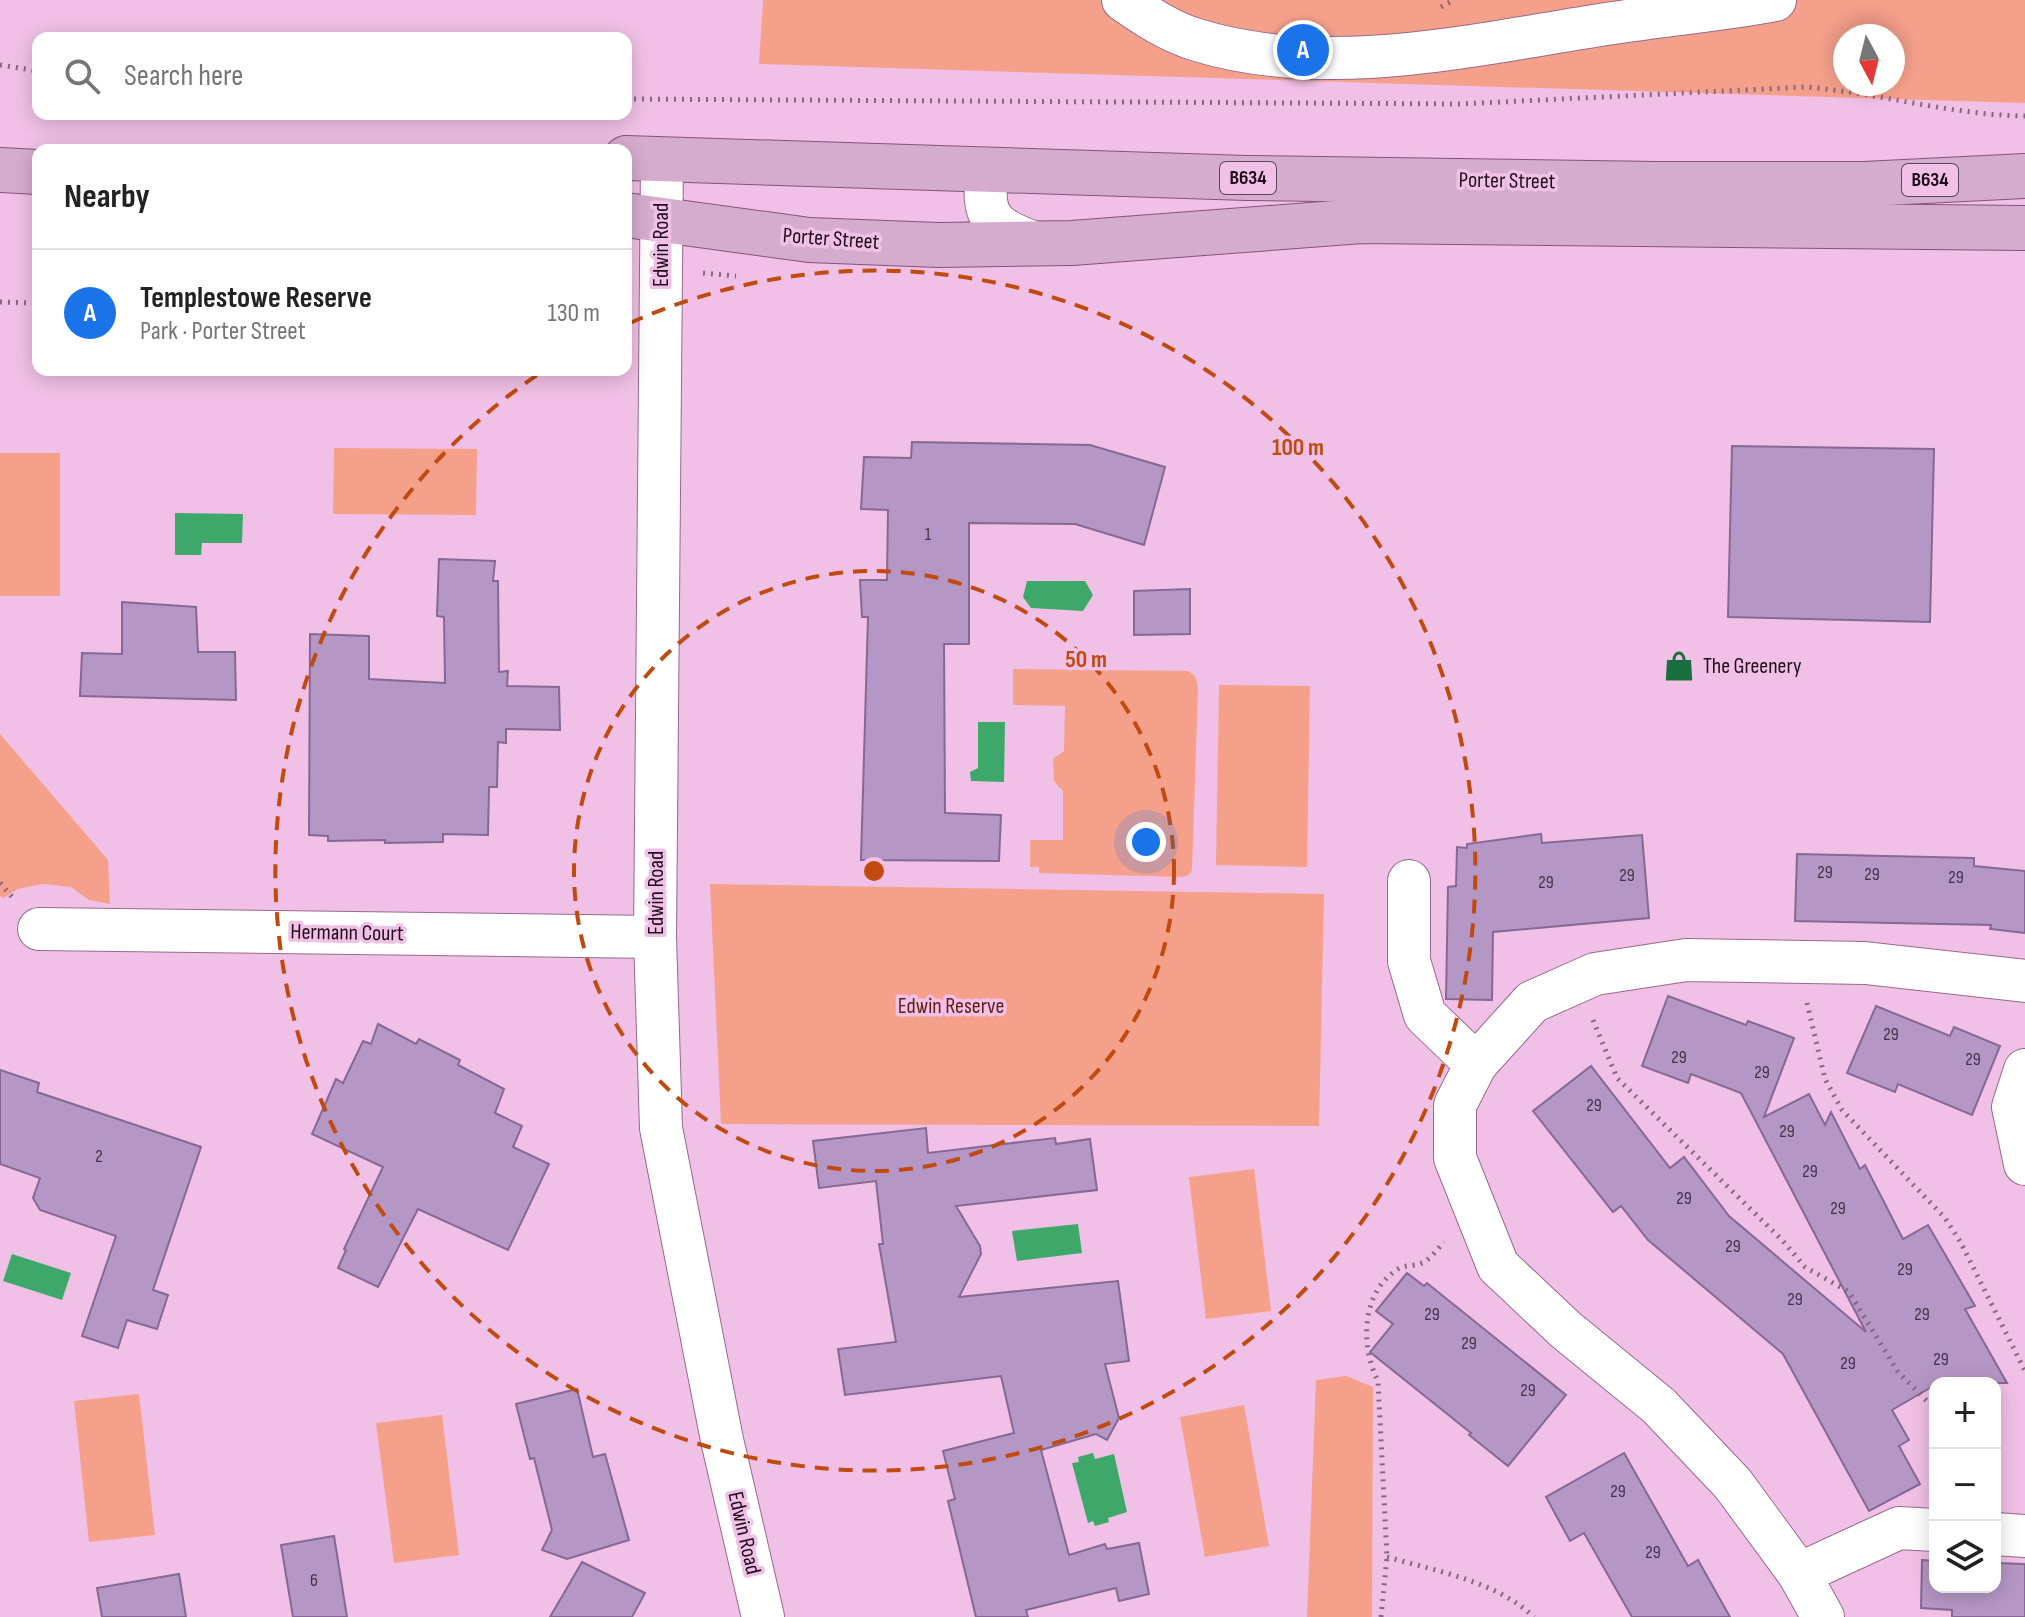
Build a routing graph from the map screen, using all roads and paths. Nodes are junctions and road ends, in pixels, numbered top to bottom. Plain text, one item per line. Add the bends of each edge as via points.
1 (1123, 0) edge
2 (1775, 0) edge
3 (0, 65) edge
4 (32, 70) edge
5 (32, 157) edge
6 (0, 158) edge
7 (644, 159) edge
8 (0, 170) edge
9 (988, 170) junction
10 (32, 172) edge
11 (2025, 176) edge
12 (643, 217) edge
13 (2025, 228) edge
14 (1038, 244) junction
15 (0, 302) edge
16 (32, 303) edge
17 (1409, 881) dead end
18 (39, 929) dead end
19 (655, 937) junction
20 (1801, 962) junction
21 (2025, 981) edge
22 (1577, 982) junction
23 (1476, 1064) junction
24 (2025, 1070) edge
25 (2025, 1164) edge
26 (1476, 1210) junction
27 (2025, 1371) edge
28 (1929, 1403) edge
29 (1929, 1530) edge
30 (2001, 1534) edge
31 (2025, 1536) edge
32 (1387, 1557) junction
33 (1799, 1574) junction
34 (763, 1617) edge
35 (1381, 1617) edge
36 (1534, 1617) edge
37 (1823, 1617) edge

1 - 2 street via 1153,21 1196,40 1257,53 1388,57
3 - 4 path
5 - 6 main road
7 - 9 main road, Porter Street / B634
7 - 12 street, Edwin Road
8 - 10 main road
9 - 11 main road, Porter Street / B634 via 1687,184 1864,184
9 - 14 street, Porter Street via 984,193 989,216 1004,232
12 - 14 main road, Porter Street / B634 via 809,240
12 - 19 street, Edwin Road
13 - 14 main road, Porter Street / B634 via 1362,221
15 - 16 path
17 - 23 street via 1409,961 1425,1015
18 - 19 street, Hermann Court
19 - 34 street, Edwin Road via 661,1128
20 - 21 street via 1865,963
20 - 22 street via 1686,960 1595,974
20 - 27 path via 1825,1079 1842,1110 1945,1218
22 - 23 street via 1532,1002
22 - 28 path via 1617,1078 1805,1267 1849,1292 1898,1372
23 - 26 street via 1455,1105 1455,1158
24 - 25 street via 2013,1107
26 - 32 path via 1423,1263 1400,1267 1378,1286 1366,1325 1368,1361 1378,1381
26 - 33 street via 1498,1266 1659,1406 1733,1484
29 - 33 street via 1899,1528
30 - 31 street
32 - 35 path
32 - 36 path via 1466,1580 1519,1603
33 - 37 street

